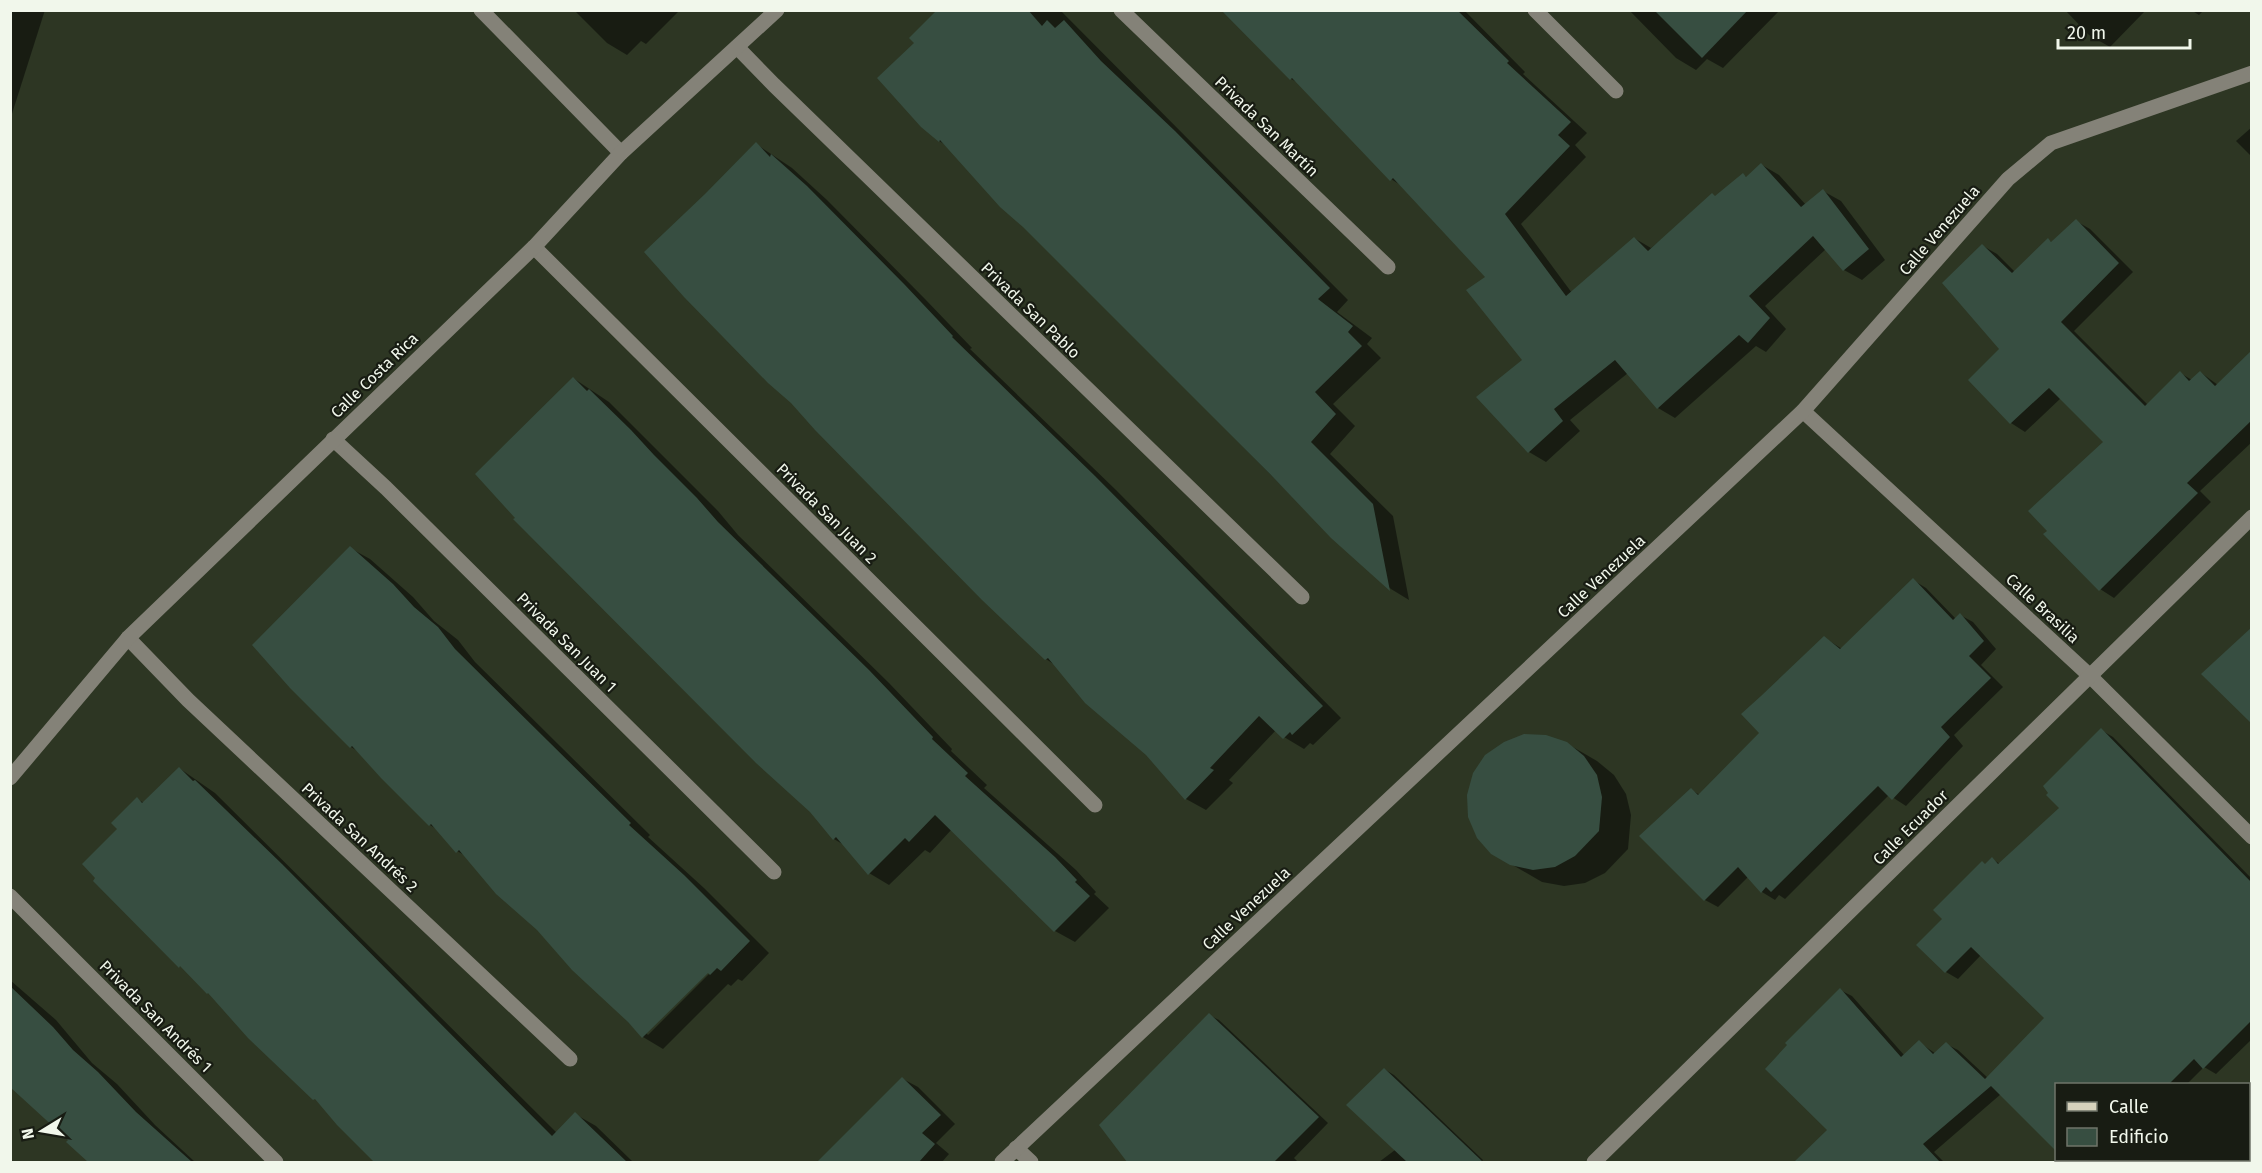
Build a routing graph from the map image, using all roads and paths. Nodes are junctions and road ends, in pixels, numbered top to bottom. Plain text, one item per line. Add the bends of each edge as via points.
1 (481, 10) edge
2 (777, 10) edge
3 (1121, 10) edge
4 (1535, 10) edge
5 (737, 47) junction
6 (2252, 73) edge
7 (1616, 91) dead end
8 (621, 153) junction
9 (534, 247) junction
10 (1388, 267) dead end
11 (1803, 411) junction
12 (333, 439) junction
13 (2252, 517) edge
14 (1302, 597) dead end
15 (128, 638) junction
16 (2089, 675) junction
17 (10, 778) edge
18 (1095, 805) dead end
19 (2252, 837) edge
20 (774, 872) dead end
21 (10, 896) edge
22 (570, 1059) dead end
23 (1016, 1148) junction
24 (276, 1162) edge
25 (1002, 1162) edge
26 (1031, 1162) edge
27 (1594, 1162) edge

1 - 8 street
2 - 5 street, Calle Costa Rica
3 - 10 street, Privada San Martín
4 - 7 street
5 - 8 street, Calle Costa Rica
5 - 14 street, Privada San Pablo
6 - 11 street, Calle Venezuela via 2050,143 2008,179
8 - 9 street, Calle Costa Rica
9 - 12 street, Calle Costa Rica
9 - 18 street, Privada San Juan 2
11 - 16 street, Calle Brasilia
11 - 23 street, Calle Venezuela
12 - 15 street, Calle Costa Rica
12 - 20 street, Privada San Juan 1
13 - 16 street, Calle Ecuador
15 - 17 street, Calle Costa Rica
15 - 22 street, Privada San Andrés 2 via 188,700
16 - 19 street, Calle Brasilia
16 - 27 street, Calle Ecuador
21 - 24 street, Privada San Andrés 1
23 - 25 street, Calle Venezuela
23 - 26 street

